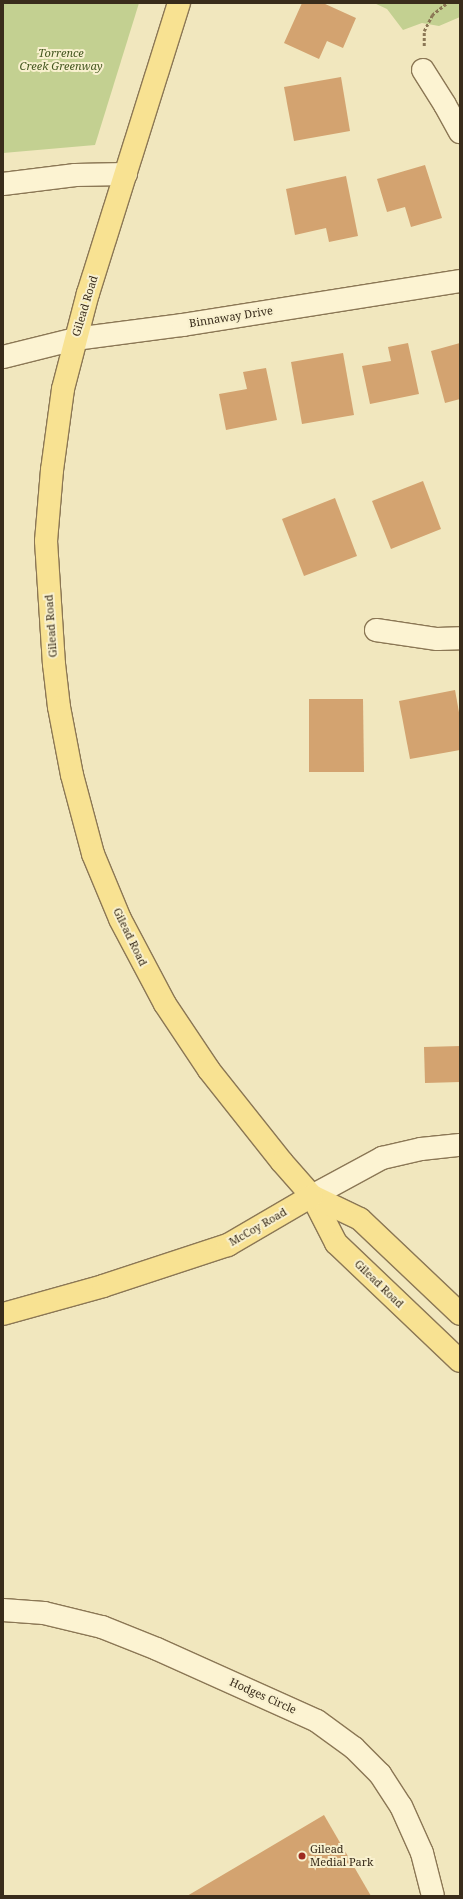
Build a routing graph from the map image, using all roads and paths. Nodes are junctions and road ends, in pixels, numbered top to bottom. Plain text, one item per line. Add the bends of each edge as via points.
1 (179, 3) edge
2 (447, 3) edge
3 (422, 70) joint
4 (460, 132) edge
5 (126, 174) junction
6 (3, 184) edge
7 (460, 281) edge
8 (75, 339) junction
9 (3, 358) edge
10 (376, 630) dead end
11 (460, 638) edge
12 (460, 1145) edge
13 (312, 1196) junction
14 (3, 1314) edge
15 (460, 1314) edge
16 (460, 1361) edge
17 (3, 1610) edge
18 (433, 1896) edge

1 - 5 main road, Gilead Road
2 - 3 path via 432,15 424,31
3 - 4 street
5 - 6 street via 75,175
5 - 8 main road, Gilead Road
7 - 8 street, Binnaway Drive via 183,325
8 - 9 street, Binnaway Drive
8 - 13 main road, Gilead Road via 63,389 46,541 49,606 59,707 72,776 93,854 120,919 165,1004 209,1070
10 - 11 street via 423,638
12 - 13 street, McCoy Road via 421,1149 382,1158
13 - 14 main road, McCoy Road via 228,1245 103,1286
13 - 15 main road, Gilead Road via 360,1219
13 - 16 main road, Gilead Road via 336,1243
17 - 18 street, Hodges Circle via 44,1613 102,1627 317,1721 354,1748 380,1774 401,1806 422,1853

